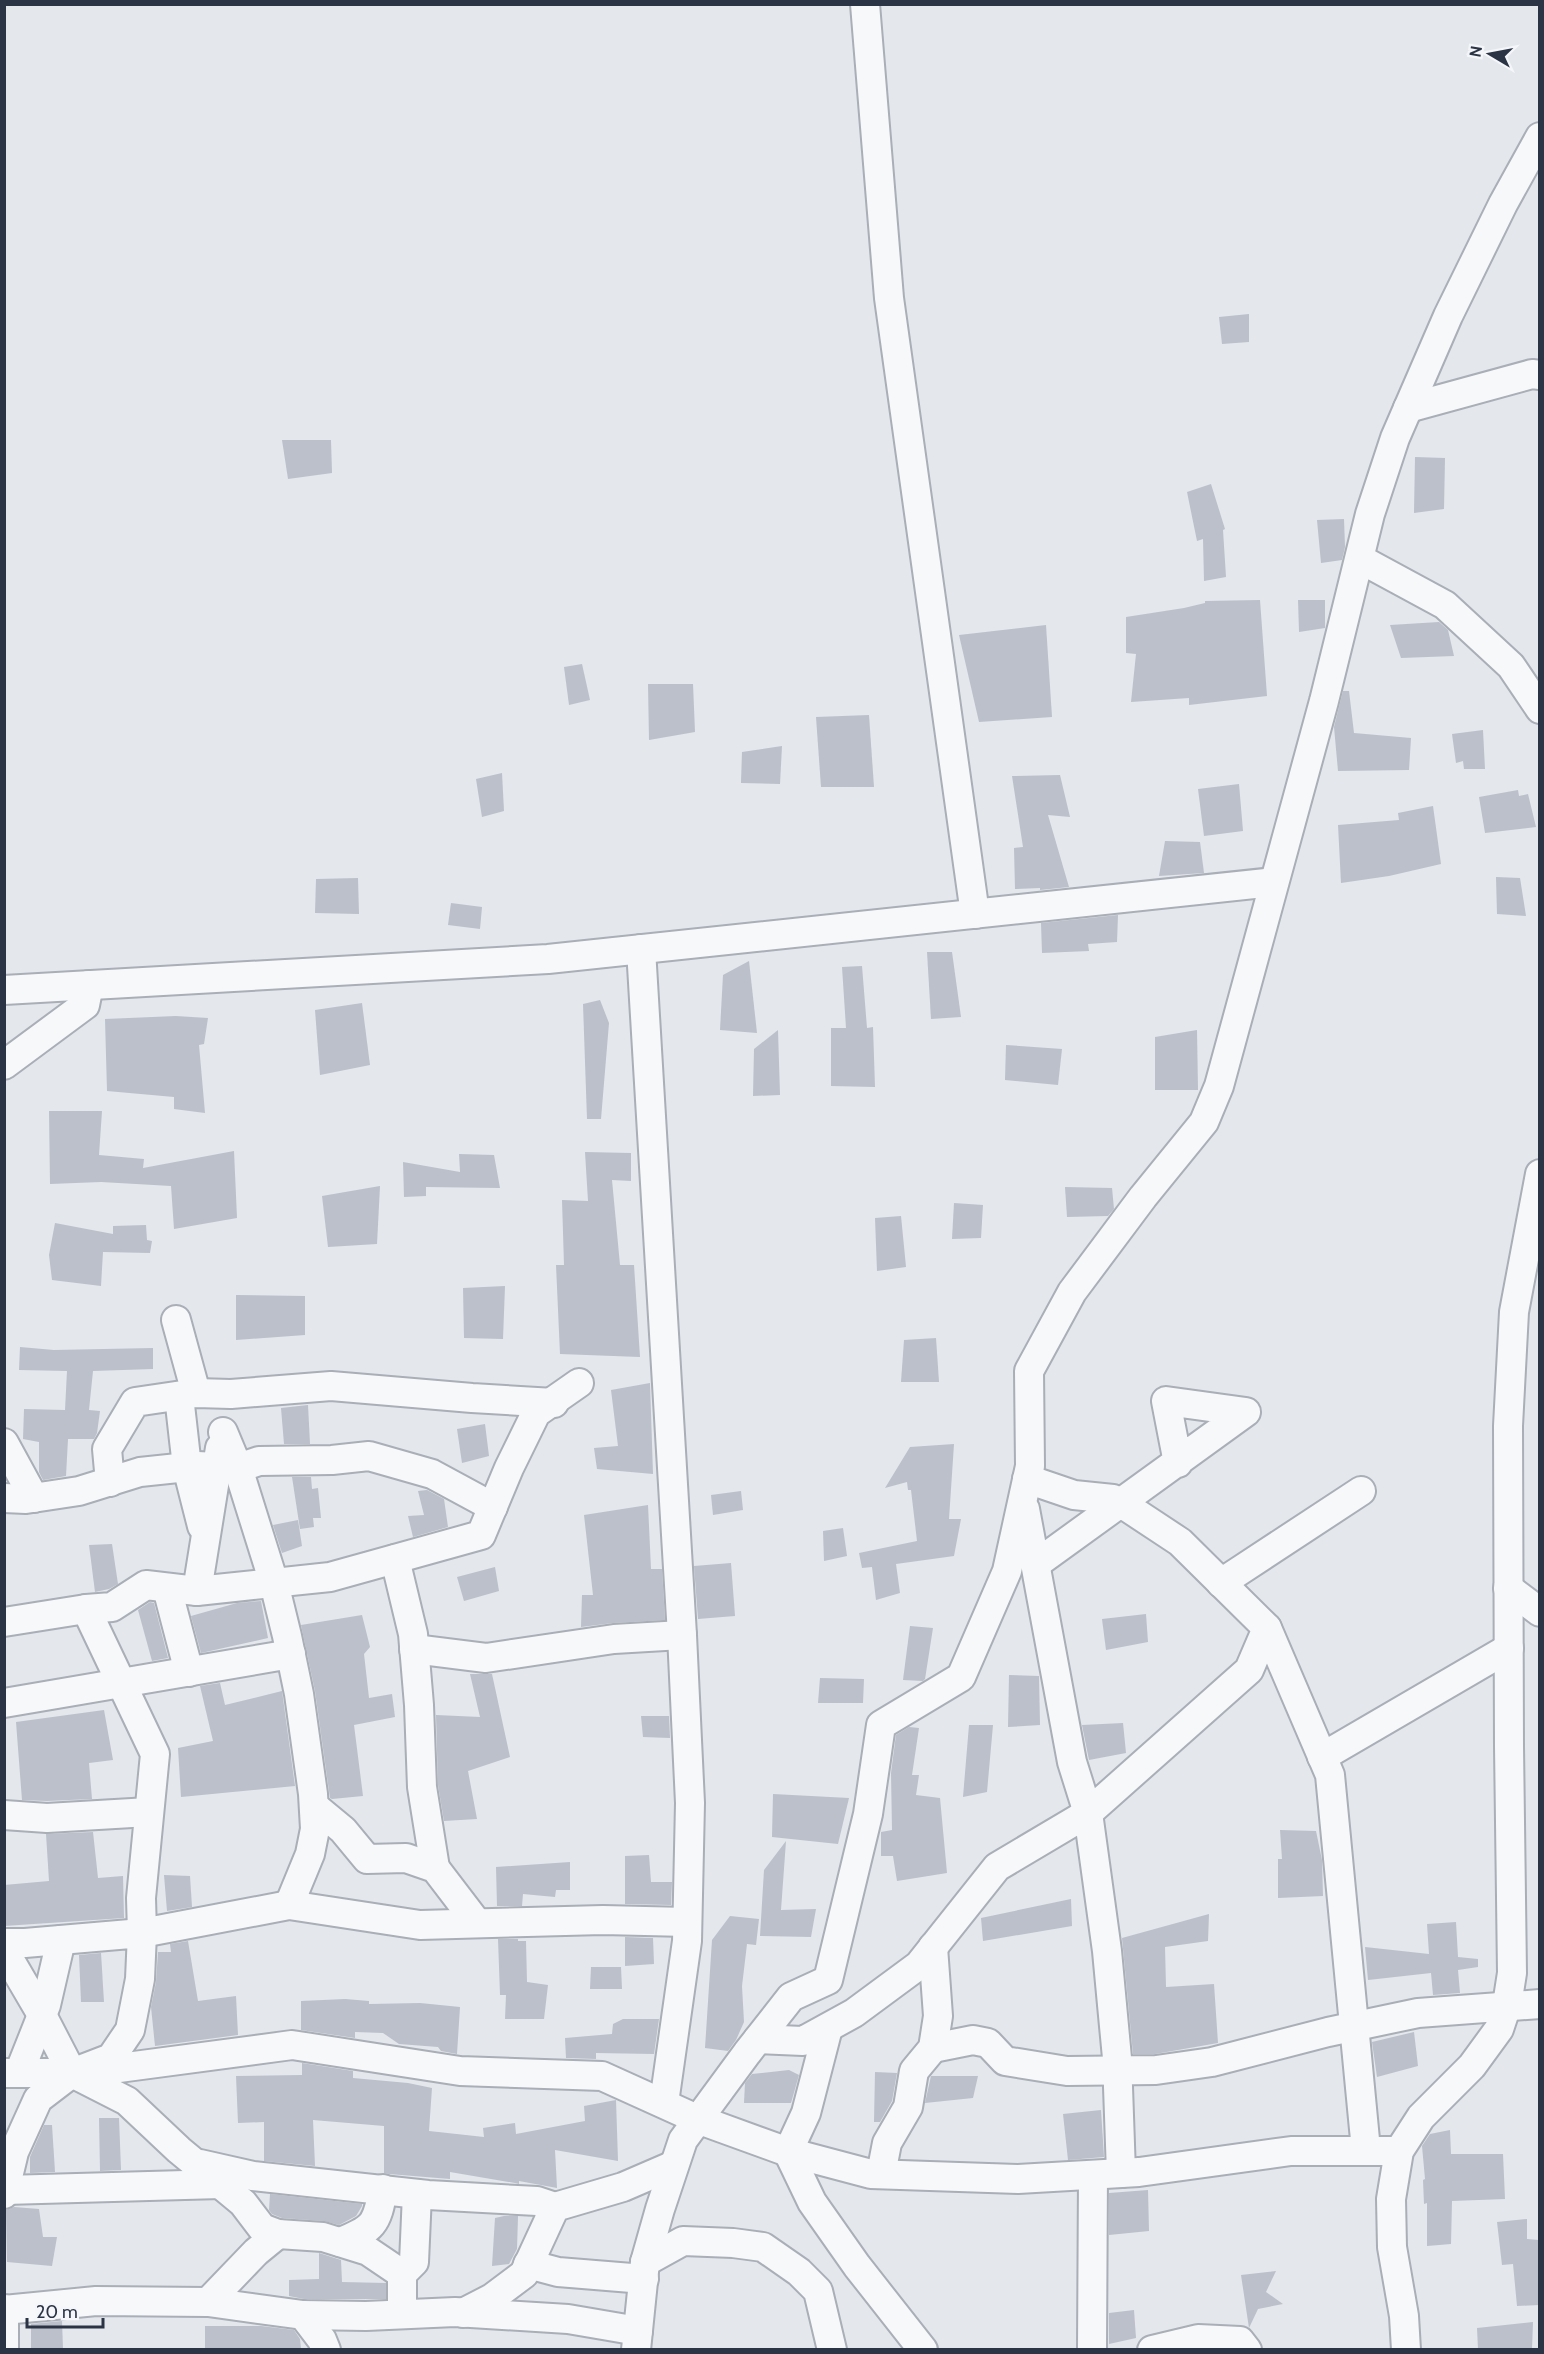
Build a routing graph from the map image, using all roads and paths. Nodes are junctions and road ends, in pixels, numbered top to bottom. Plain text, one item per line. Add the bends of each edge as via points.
1 (865, 4) edge
2 (1539, 137) edge
3 (1539, 375) edge
4 (1408, 408) junction
5 (1360, 559) junction
6 (1539, 709) edge
7 (1274, 882) junction
8 (975, 914) junction
9 (641, 949) junction
10 (89, 985) junction
11 (4, 990) edge
12 (4, 1065) edge
13 (1539, 1174) edge
14 (176, 1320) dead end
15 (579, 1383) dead end
16 (188, 1394) junction
17 (231, 1394) junction
18 (554, 1403) junction
19 (4, 1443) edge
20 (1178, 1463) dead end
21 (187, 1467) junction
22 (228, 1467) junction
23 (110, 1482) junction
24 (1024, 1491) junction
25 (1361, 1491) dead end
26 (34, 1497) junction
27 (4, 1498) edge
28 (1121, 1503) junction
29 (493, 1507) junction
30 (205, 1540) junction
31 (395, 1559) junction
32 (1036, 1564) junction
33 (274, 1583) junction
34 (1221, 1583) junction
35 (167, 1588) junction
36 (1508, 1588) junction
37 (197, 1591) junction
38 (86, 1608) junction
39 (1539, 1612) edge
40 (4, 1622) edge
41 (1267, 1628) junction
42 (1539, 1630) edge
43 (682, 1635) junction
44 (1509, 1640) junction
45 (414, 1649) junction
46 (291, 1654) junction
47 (189, 1672) junction
48 (122, 1684) junction
49 (4, 1703) edge
50 (1322, 1757) junction
51 (314, 1806) junction
52 (149, 1812) junction
53 (1088, 1813) junction
54 (4, 1815) edge
55 (435, 1868) junction
56 (289, 1905) junction
57 (687, 1922) junction
58 (477, 1923) junction
59 (142, 1933) junction
60 (61, 1940) junction
61 (4, 1943) edge
62 (933, 1947) junction
63 (4, 1950) edge
64 (1539, 2004) edge
65 (1507, 2005) junction
66 (42, 2015) junction
67 (1354, 2027) junction
68 (828, 2028) junction
69 (758, 2039) junction
70 (933, 2048) junction
71 (1117, 2070) junction
72 (12, 2073) edge
73 (72, 2073) junction
74 (664, 2103) junction
75 (697, 2119) junction
76 (1366, 2150) junction
77 (1399, 2151) junction
78 (788, 2152) junction
79 (195, 2163) junction
80 (674, 2165) junction
81 (1121, 2173) junction
82 (881, 2174) junction
83 (1093, 2175) junction
84 (221, 2184) junction
85 (384, 2189) junction
86 (5, 2192) edge
87 (417, 2194) junction
88 (555, 2207) junction
89 (278, 2234) junction
90 (340, 2242) junction
91 (528, 2264) junction
92 (644, 2270) junction
93 (402, 2274) junction
94 (208, 2302) junction
95 (5, 2310) edge
96 (463, 2313) junction
97 (402, 2314) junction
98 (303, 2315) junction
99 (637, 2340) edge
100 (4, 2349) edge
101 (326, 2349) edge
102 (832, 2349) edge
103 (923, 2349) edge
104 (1092, 2349) edge
105 (1152, 2349) edge
106 (1247, 2349) edge
107 (1406, 2349) edge

1 - 8 street via 889,298
2 - 4 street via 1448,316
3 - 4 street
4 - 5 street via 1374,503
5 - 6 street via 1445,605 1511,666
5 - 7 street
7 - 8 street
7 - 24 street via 1219,1086 1204,1122 1072,1292 1029,1371 1030,1466
8 - 9 street
9 - 10 street via 548,959
9 - 43 street
10 - 11 street
10 - 12 street via 85,1005
13 - 36 street via 1514,1312 1508,1426
14 - 16 street
15 - 18 street
16 - 17 street
16 - 21 street
16 - 23 street via 135,1402 107,1449
17 - 18 street via 331,1386
17 - 22 street via 223,1432
18 - 29 street via 536,1413
19 - 26 street
20 - 28 street
21 - 22 street
21 - 23 street via 140,1472
21 - 30 street
22 - 29 street via 260,1461 369,1456 432,1474
22 - 30 street
22 - 33 street
23 - 26 street
24 - 28 street
24 - 32 street
24 - 69 street via 1007,1571 960,1677 882,1725 868,1814 828,1980 792,1997
25 - 34 street
26 - 27 street
28 - 32 street
28 - 34 street via 1180,1542
29 - 31 street via 481,1535
30 - 37 street
31 - 33 street via 330,1577
31 - 45 street
32 - 53 street via 1072,1762
33 - 37 street
33 - 46 street
34 - 41 street
35 - 37 street
35 - 38 street via 146,1586 112,1607
35 - 47 street
36 - 39 street
36 - 44 street
38 - 40 street
38 - 48 street
41 - 50 street
41 - 53 street via 1249,1670
42 - 44 street
43 - 45 street via 486,1658
43 - 57 street via 690,1803
44 - 50 street
44 - 65 street via 1512,1973
45 - 55 street via 422,1787
46 - 47 street
46 - 51 street
47 - 48 street
48 - 49 street
48 - 52 street via 155,1754
50 - 67 street via 1330,1775
51 - 55 street via 343,1830 367,1859 406,1858
51 - 56 street via 310,1854
52 - 54 street via 47,1818
52 - 59 street via 141,1898
53 - 62 street via 997,1867
53 - 71 street via 1107,1952
55 - 58 street
56 - 58 street via 420,1925
56 - 59 street
57 - 58 street
57 - 74 street
59 - 60 street
59 - 73 street via 140,1978 130,2030 111,2058
60 - 61 street
60 - 66 street
62 - 68 street via 919,1965
62 - 70 street via 938,2016
63 - 66 street
64 - 65 street
65 - 67 street via 1418,2013
65 - 77 street via 1499,2029 1472,2066 1421,2117
66 - 72 street
66 - 73 street
67 - 71 street via 1212,2062 1156,2070
67 - 76 street
68 - 69 street via 803,2041
68 - 78 street via 806,2113
69 - 75 street
70 - 71 street via 973,2040 988,2043 1005,2061 1067,2071
70 - 82 street via 914,2071 908,2107 887,2143
71 - 81 street
72 - 73 street
73 - 74 street via 292,2045 460,2071 602,2076
73 - 79 street via 127,2101
73 - 86 street via 38,2099 14,2152
74 - 75 street
75 - 78 street
75 - 80 street via 683,2140
76 - 77 street
76 - 81 street via 1291,2151
77 - 107 street via 1391,2199 1392,2247
78 - 82 street
78 - 103 street via 812,2202
79 - 84 street
79 - 85 street via 253,2176
80 - 88 street via 623,2187
80 - 92 street
81 - 83 street
82 - 83 street via 1018,2179
83 - 104 street
84 - 86 street
84 - 89 street via 243,2203 262,2228
85 - 87 street
85 - 90 street via 379,2214 366,2232
87 - 88 street via 537,2201
87 - 93 street via 414,2262
88 - 91 street
89 - 90 street
89 - 94 street
90 - 93 street via 368,2251
91 - 92 street via 558,2272
91 - 96 street via 524,2274
92 - 99 street
92 - 102 street via 683,2241 764,2247 818,2291
93 - 97 street
94 - 95 street via 96,2301
94 - 98 street
95 - 100 street
96 - 97 street
96 - 99 street via 568,2319
97 - 98 street
98 - 101 street
105 - 106 street via 1198,2339 1240,2341

